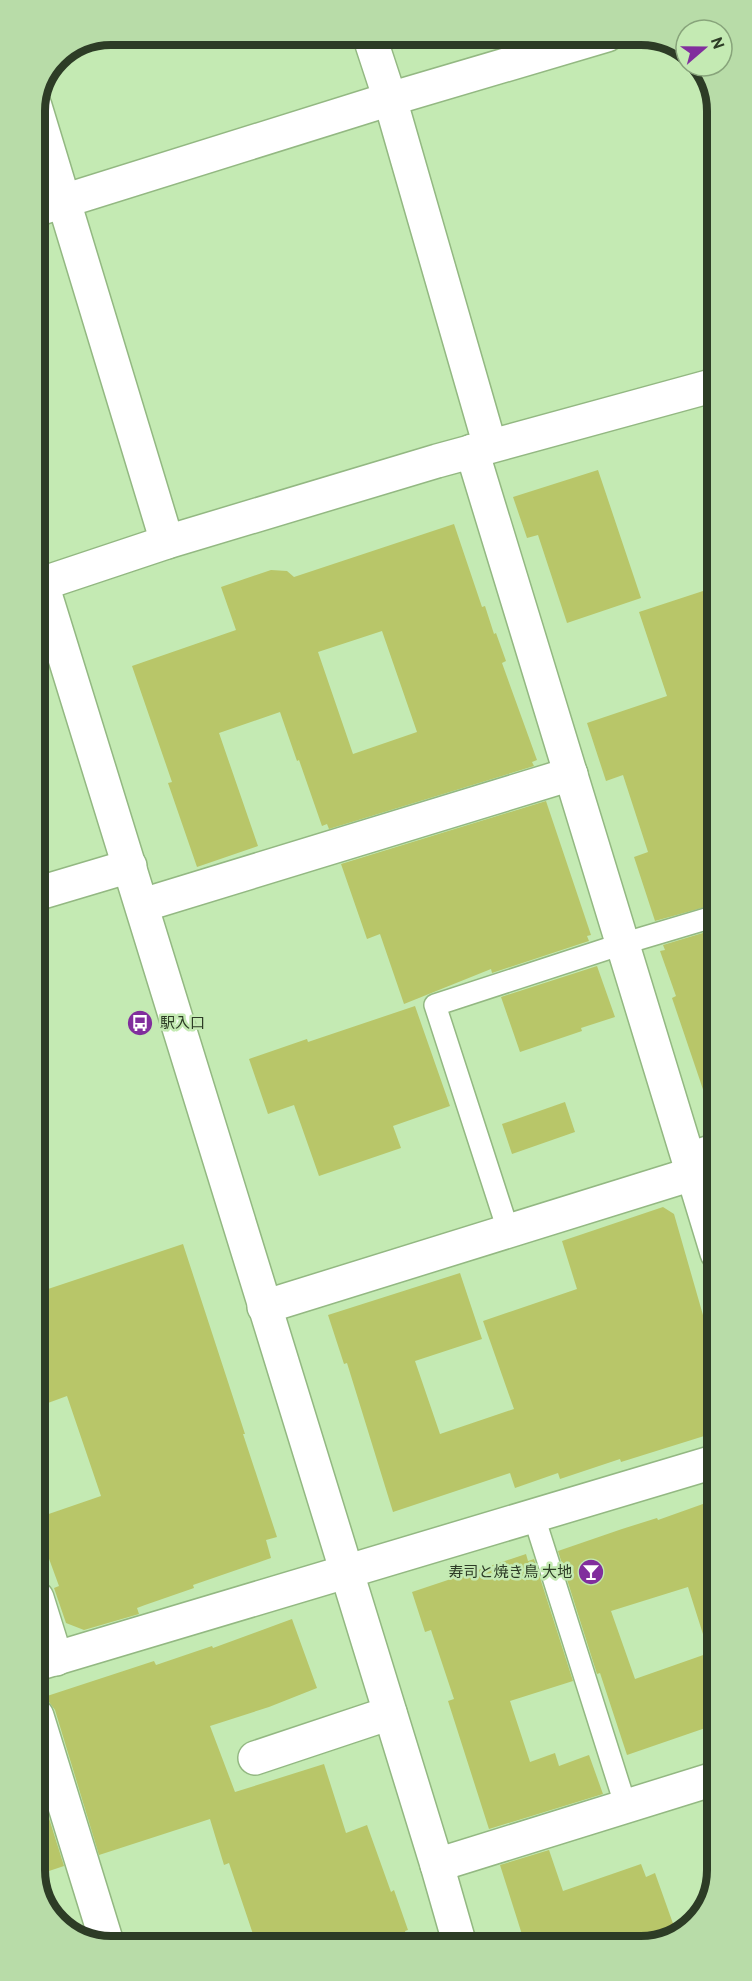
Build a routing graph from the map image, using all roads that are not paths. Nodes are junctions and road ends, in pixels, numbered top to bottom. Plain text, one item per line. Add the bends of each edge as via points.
1 (372, 45) edge
2 (573, 45) edge
3 (390, 99) junction
4 (45, 177) edge
5 (49, 206) edge
6 (707, 387) edge
7 (481, 448) junction
8 (168, 542) junction
9 (45, 583) edge
10 (45, 604) edge
11 (571, 774) junction
12 (130, 866) junction
13 (45, 891) edge
14 (143, 905) junction
15 (707, 919) edge
16 (622, 944) junction
17 (698, 1157) edge
18 (707, 1202) edge
19 (508, 1230) junction
20 (264, 1307) junction
21 (707, 1464) edge
22 (534, 1517) junction
23 (346, 1572) junction
24 (46, 1662) edge
25 (390, 1713) junction
26 (45, 1742) edge
27 (255, 1758) dead end
28 (707, 1781) edge
29 (626, 1807) junction
30 (437, 1865) junction
31 (105, 1936) edge
32 (457, 1936) edge

1 - 3 street
2 - 3 street
3 - 5 street
3 - 7 street
4 - 5 street
5 - 8 street
6 - 7 street
7 - 8 street
7 - 11 street
8 - 9 street
10 - 12 street
11 - 14 street
11 - 16 street
12 - 13 street
12 - 14 street
14 - 20 street
15 - 16 lane
16 - 17 street
16 - 19 lane via 435,1005
17 - 18 street
17 - 19 street
19 - 20 street
20 - 23 street
21 - 22 street
22 - 23 street
22 - 29 lane
23 - 24 street
23 - 25 street
25 - 27 street
25 - 30 street
26 - 31 street
28 - 29 street
29 - 30 street
30 - 32 street

